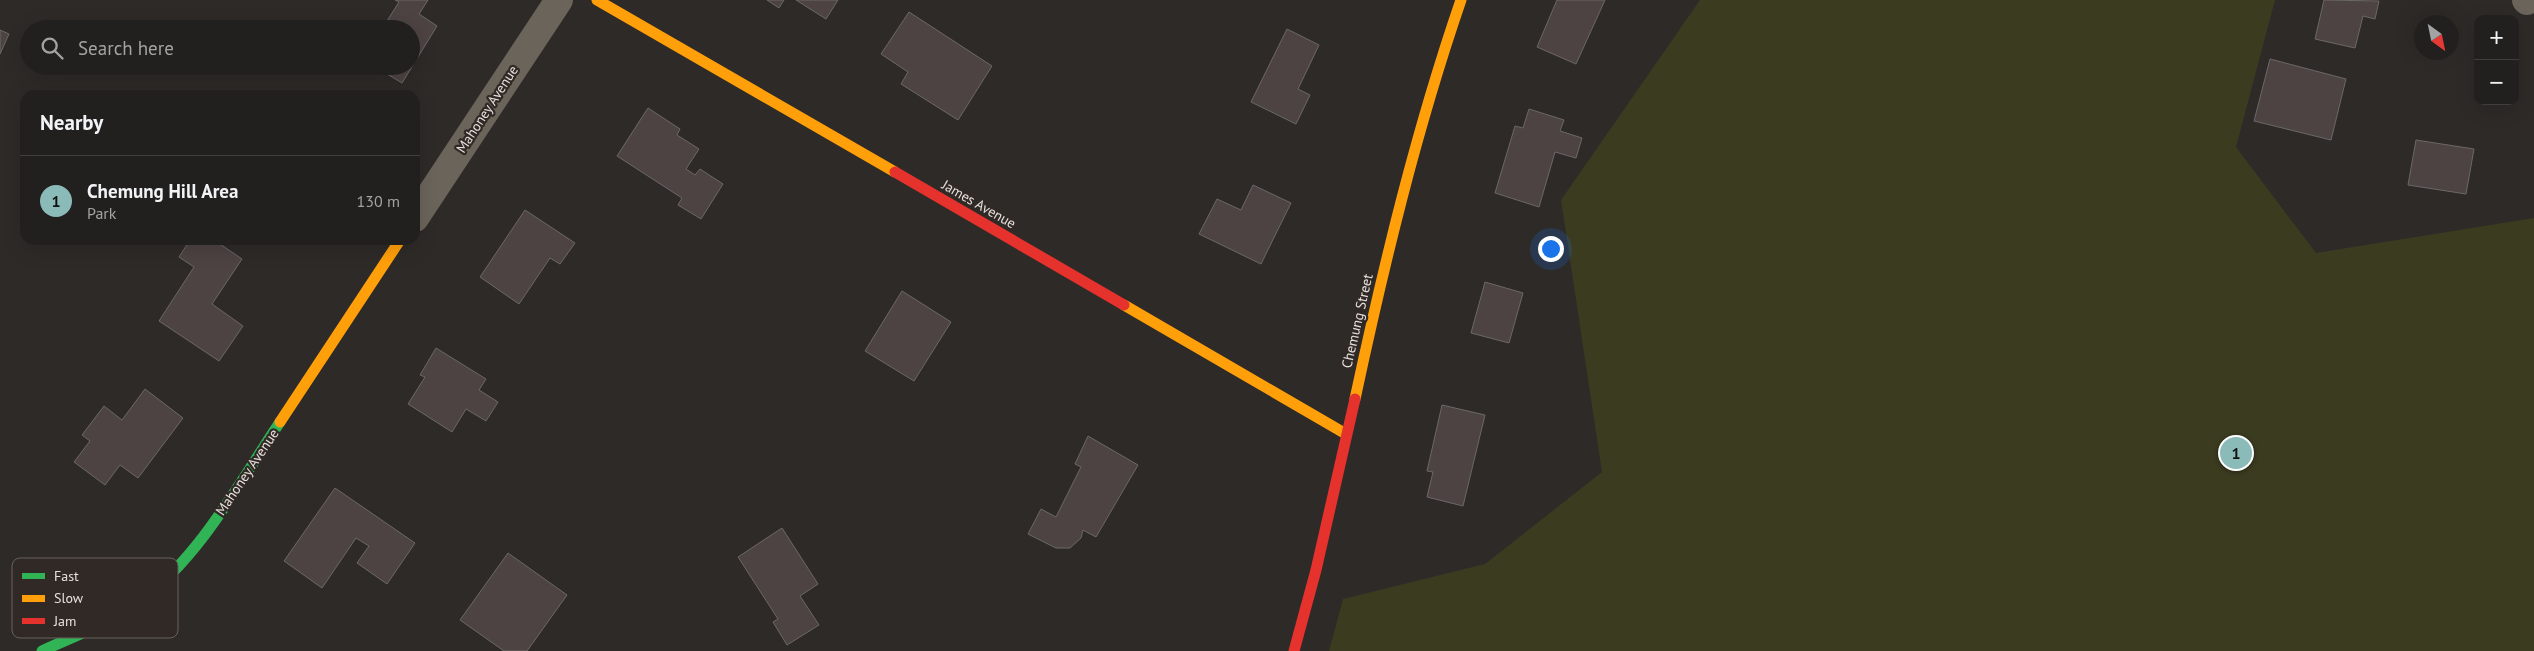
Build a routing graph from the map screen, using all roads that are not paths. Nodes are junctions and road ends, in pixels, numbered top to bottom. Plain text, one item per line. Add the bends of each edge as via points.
1 (559, 0) edge
2 (597, 0) edge
3 (1461, 0) edge
4 (420, 210) edge
5 (397, 245) edge
6 (1346, 434) junction
7 (178, 566) edge
8 (69, 638) edge
9 (42, 651) edge
10 (1294, 651) edge

1 - 4 street, Mahoney Avenue
2 - 6 street, James Avenue
3 - 6 street, Chemung Street via 1409,166
5 - 7 street, Mahoney Avenue via 216,518
6 - 10 street, Chemung Street
8 - 9 street, Mahoney Avenue

